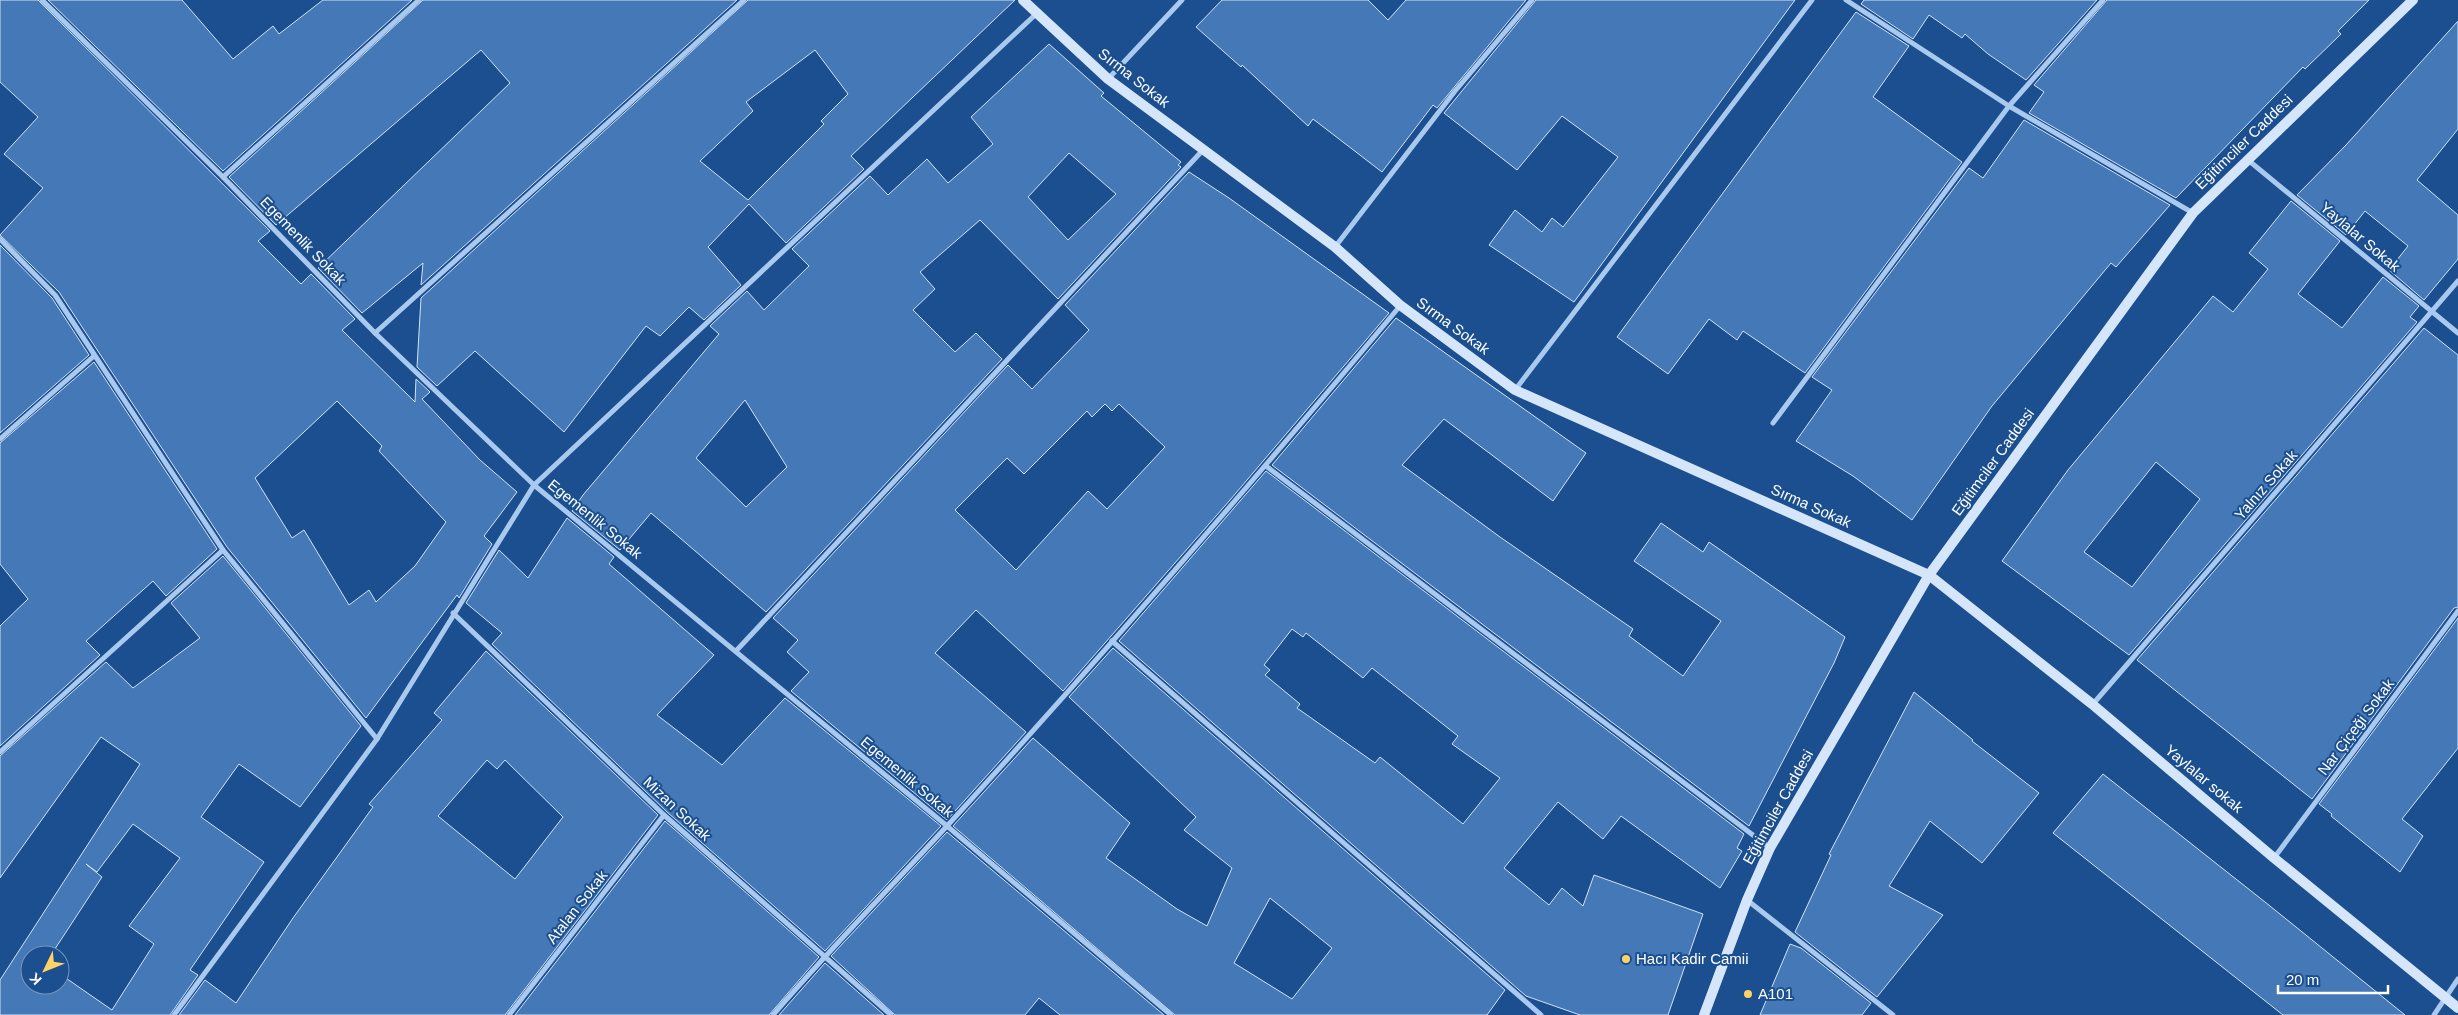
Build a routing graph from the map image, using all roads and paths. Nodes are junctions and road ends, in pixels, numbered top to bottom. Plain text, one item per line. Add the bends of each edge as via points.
1 (42, 0) edge
2 (419, 0) edge
3 (744, 0) edge
4 (1023, 0) edge
5 (1182, 0) edge
6 (1532, 0) edge
7 (1812, 0) edge
8 (1846, 0) edge
9 (2103, 0) edge
10 (2413, 0) edge
11 (1036, 14) junction
12 (1108, 80) junction
13 (2009, 106) junction
14 (1203, 150) junction
15 (2247, 160) junction
16 (223, 177) junction
17 (2193, 213) junction
18 (0, 239) edge
19 (1335, 247) junction
20 (2458, 281) edge
21 (1400, 305) junction
22 (2431, 312) junction
23 (375, 333) junction
24 (2458, 333) edge
25 (94, 356) junction
26 (1515, 390) junction
27 (1773, 423) dead end
28 (0, 439) edge
29 (1266, 466) junction
30 (534, 485) junction
31 (223, 550) junction
32 (1929, 575) junction
33 (2458, 610) edge
34 (453, 612) junction
35 (1112, 641) junction
36 (736, 651) junction
37 (2092, 704) junction
38 (377, 739) junction
39 (0, 752) edge
40 (664, 815) junction
41 (947, 826) junction
42 (1770, 848) junction
43 (2274, 858) junction
44 (1747, 900) junction
45 (824, 956) junction
46 (2458, 979) edge
47 (2446, 998) junction
48 (2458, 1008) edge
49 (174, 1015) edge
50 (509, 1015) edge
51 (773, 1015) edge
52 (891, 1015) edge
53 (1170, 1015) edge
54 (1541, 1015) edge
55 (1704, 1015) edge
56 (1893, 1015) edge
57 (2434, 1015) edge

1 - 16 street, Egemenlik Sokak
2 - 16 street
3 - 23 street
4 - 11 street, Sırma Sokak
5 - 12 street
6 - 19 street via 1454,91
7 - 26 street
8 - 13 street
9 - 13 street
10 - 15 street, Eğitimciler Caddesi
11 - 12 street, Sırma Sokak
11 - 30 street
12 - 14 street, Sırma Sokak
13 - 17 street
13 - 27 street
14 - 19 street, Sırma Sokak
14 - 36 street
15 - 17 street, Eğitimciler Caddesi
15 - 22 street, Yaylalar Sokak
16 - 23 street, Egemenlik Sokak
17 - 32 street, Eğitimciler Caddesi
18 - 25 street via 55,295
19 - 21 street, Sırma Sokak
20 - 22 street, Yalnız Sokak
21 - 26 street, Sırma Sokak
21 - 29 street
22 - 24 street, Yaylalar Sokak
22 - 37 street, Yalnız Sokak
23 - 30 street, Egemenlik Sokak
25 - 28 street
25 - 31 street
26 - 32 street, Sırma Sokak
29 - 35 street
29 - 42 street
30 - 34 street
30 - 36 street, Egemenlik Sokak
31 - 38 street
31 - 39 street
32 - 37 street, Yaylalar sokak
32 - 42 street, Eğitimciler Caddesi
33 - 43 street, Nar Çiçeği Sokak
34 - 38 street
34 - 40 street, Mizan Sokak
35 - 41 street
35 - 54 street
36 - 41 street, Egemenlik Sokak
37 - 43 street, Yaylalar sokak
38 - 49 street
40 - 45 street, Mizan Sokak
40 - 50 street, Atalan Sokak
41 - 45 street
41 - 53 street, Egemenlik Sokak
42 - 44 street, Eğitimciler Caddesi
43 - 47 street, Yaylalar sokak
44 - 55 street, Eğitimciler Caddesi
44 - 56 street
45 - 51 street
45 - 52 street, Mizan Sokak
46 - 47 street
47 - 48 street, Yaylalar sokak
47 - 57 street

